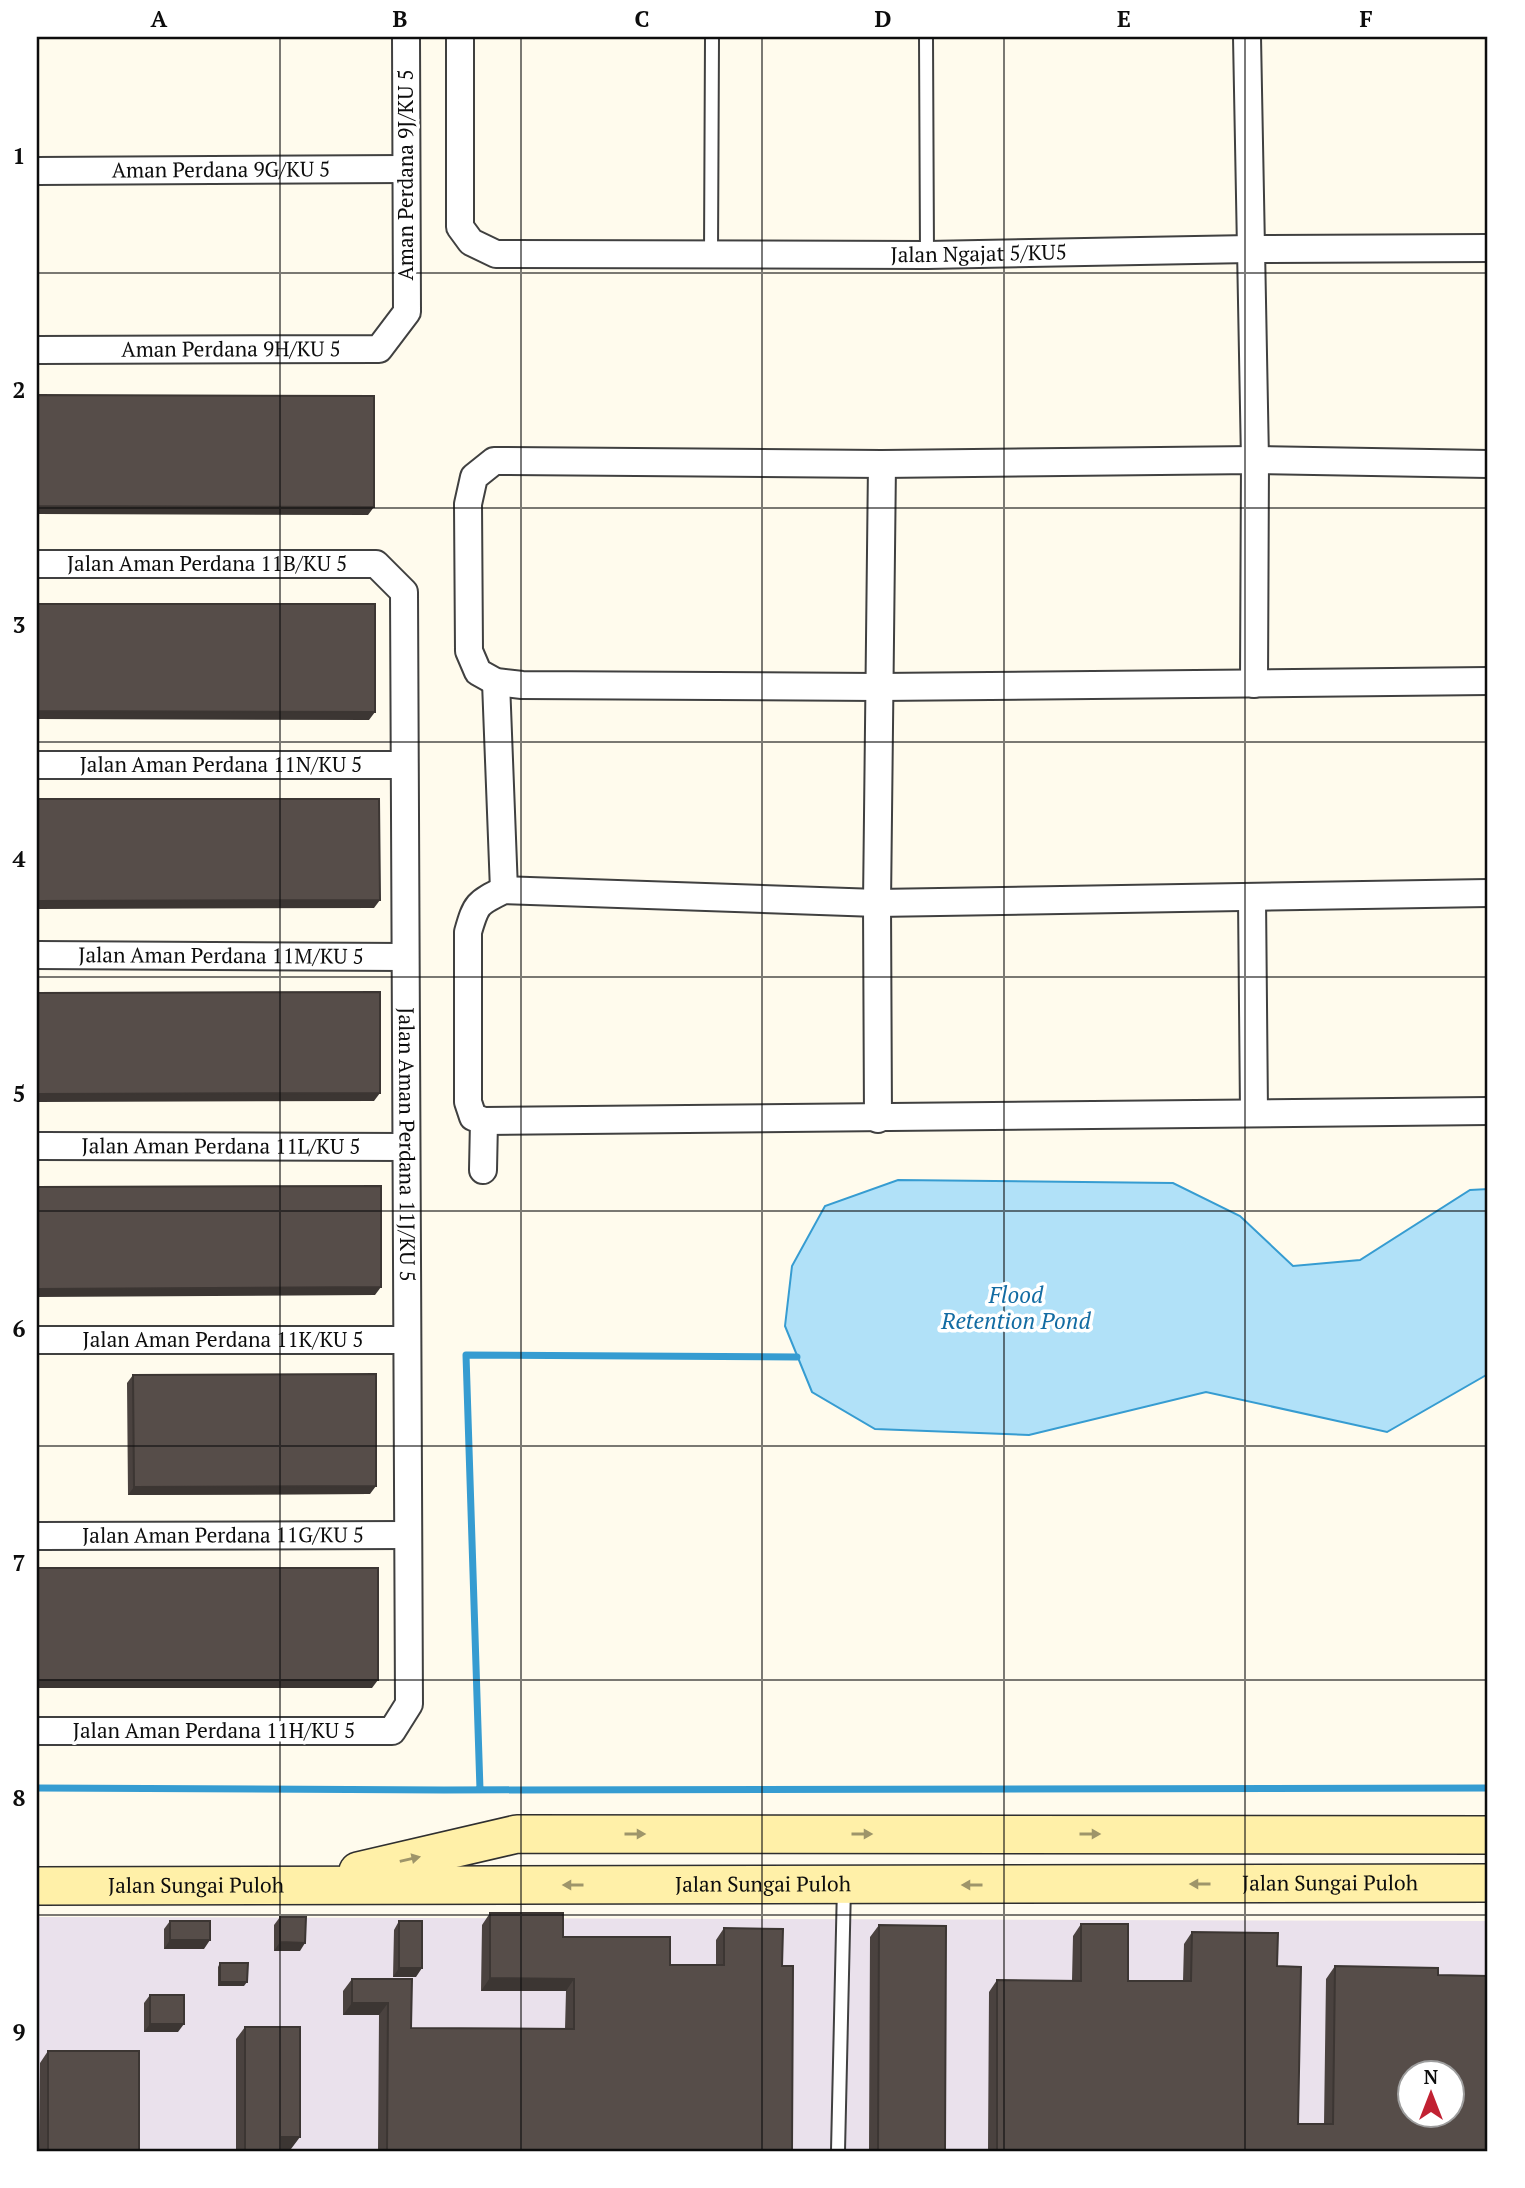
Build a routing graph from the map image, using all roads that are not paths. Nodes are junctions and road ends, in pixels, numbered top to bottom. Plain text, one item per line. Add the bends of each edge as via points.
1 (406, 37) edge
2 (460, 37) edge
3 (712, 37) edge
4 (926, 37) edge
5 (1247, 37) edge
6 (406, 169) junction
7 (37, 171) edge
8 (1488, 248) edge
9 (1250, 249) junction
10 (711, 254) junction
11 (927, 255) junction
12 (407, 312) joint
13 (37, 350) edge
14 (1255, 460) junction
15 (882, 464) junction
16 (1488, 464) edge
17 (37, 564) edge
18 (376, 564) joint
19 (1488, 681) edge
20 (496, 682) junction
21 (1254, 684) junction
22 (879, 687) junction
23 (37, 765) edge
24 (404, 765) junction
25 (504, 890) junction
26 (1488, 893) edge
27 (1252, 898) junction
28 (877, 903) junction
29 (37, 956) edge
30 (405, 957) junction
31 (1488, 1111) edge
32 (1254, 1112) junction
33 (878, 1119) junction
34 (484, 1121) junction
35 (37, 1146) edge
36 (406, 1147) junction
37 (483, 1170) dead end
38 (37, 1340) edge
39 (407, 1340) junction
40 (408, 1535) junction
41 (37, 1536) edge
42 (37, 1731) edge
43 (392, 1731) joint
44 (1488, 1835) edge
45 (1488, 1883) edge
46 (296, 1885) junction
47 (844, 1885) junction
48 (37, 1886) edge
49 (838, 2151) edge

1 - 6 street, Aman Perdana 9J/KU 5
2 - 10 street, Jalan Ngajat 5/KU5 via 460,227 471,242 496,254
3 - 10 lane
4 - 11 lane
5 - 9 street
6 - 7 street, Aman Perdana 9G/KU 5
6 - 12 street, Aman Perdana 9J/KU 5
8 - 9 street, Jalan Ngajat 5/KU5
9 - 11 street, Jalan Ngajat 5/KU5
9 - 14 street
10 - 11 street, Jalan Ngajat 5/KU5
12 - 13 street, Aman Perdana 9H/KU 5 via 379,349
14 - 15 street
14 - 16 street
14 - 21 street
15 - 20 street via 494,461 474,477 468,504 469,651 478,672
15 - 22 street
17 - 18 street, Jalan Aman Perdana 11B/KU 5
18 - 24 street, Jalan Aman Perdana 11J/KU 5 via 404,592
19 - 21 street
20 - 22 street
20 - 25 street
21 - 22 street
22 - 28 street
23 - 24 street, Jalan Aman Perdana 11N/KU 5
24 - 30 street, Jalan Aman Perdana 11J/KU 5
25 - 28 street
25 - 34 street via 474,909 468,932 468,1102 473,1117
26 - 27 street
27 - 28 street
27 - 32 street
28 - 33 street
29 - 30 street, Jalan Aman Perdana 11M/KU 5
30 - 36 street, Jalan Aman Perdana 11J/KU 5
31 - 32 street
32 - 33 street
33 - 34 street
34 - 37 street
35 - 36 street, Jalan Aman Perdana 11L/KU 5
36 - 39 street, Jalan Aman Perdana 11J/KU 5
38 - 39 street, Jalan Aman Perdana 11K/KU 5
39 - 40 street, Jalan Aman Perdana 11J/KU 5
40 - 41 street, Jalan Aman Perdana 11G/KU 5
40 - 43 street, Jalan Aman Perdana 11J/KU 5 via 409,1704
42 - 43 street, Jalan Aman Perdana 11H/KU 5
46 -> 44 street via 517,1834
45 -> 47 street, Jalan Sungai Puloh
47 -> 46 street, Jalan Sungai Puloh
46 - 48 street, Jalan Sungai Puloh
47 - 49 lane

